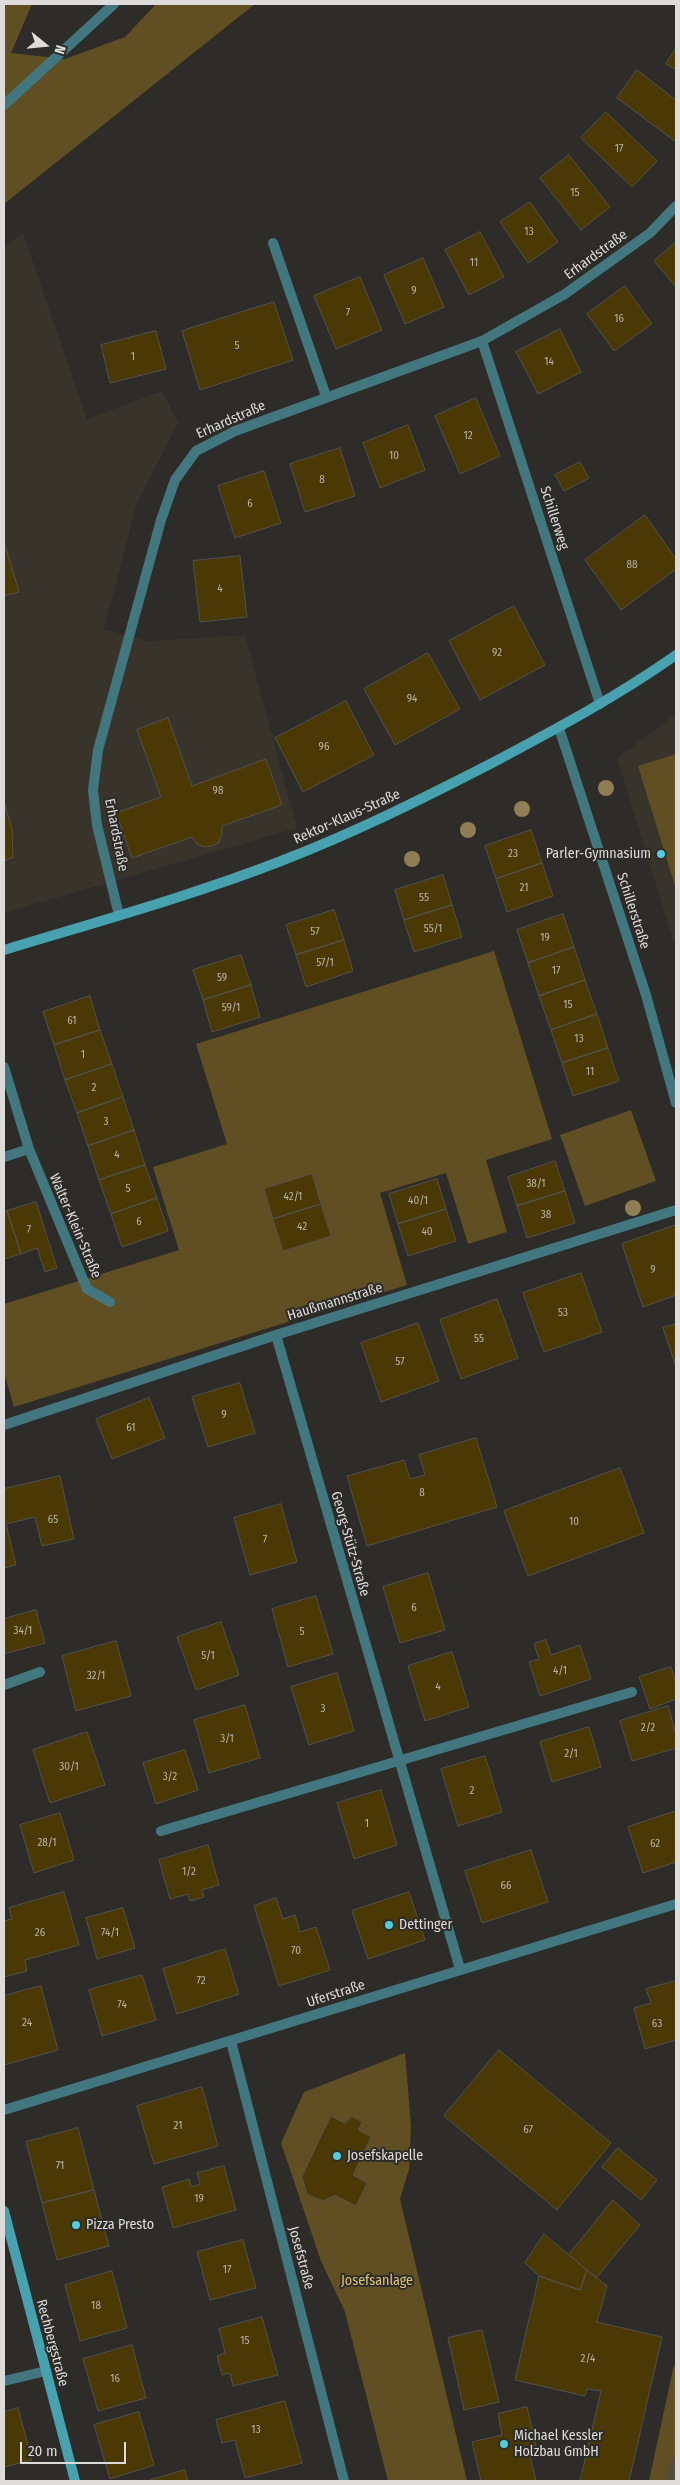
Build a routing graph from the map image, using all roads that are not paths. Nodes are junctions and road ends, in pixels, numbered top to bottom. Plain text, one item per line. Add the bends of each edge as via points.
1 (114, 4) edge
2 (4, 105) edge
3 (676, 206) edge
4 (273, 243) dead end
5 (482, 341) junction
6 (326, 396) junction
7 (676, 655) edge
8 (600, 704) junction
9 (559, 728) junction
10 (119, 915) junction
11 (4, 950) edge
12 (4, 1067) edge
13 (676, 1103) edge
14 (29, 1149) junction
15 (4, 1157) edge
16 (676, 1210) edge
17 (110, 1302) dead end
18 (276, 1335) junction
19 (4, 1425) edge
20 (40, 1672) dead end
21 (4, 1685) edge
22 (632, 1692) dead end
23 (399, 1760) junction
24 (161, 1831) dead end
25 (676, 1904) edge
26 (460, 1969) junction
27 (231, 2042) junction
28 (4, 2110) edge
29 (4, 2211) edge
30 (46, 2371) junction
31 (4, 2381) edge
32 (75, 2481) edge
33 (344, 2481) edge

1 - 2 street
3 - 5 street, Erhardstraße via 650,233 565,294
4 - 6 street
5 - 6 street, Erhardstraße
5 - 8 street, Schillerweg
6 - 10 street, Erhardstraße via 235,431 196,451 175,480 98,750 93,790 97,825
7 - 8 main road, Rektor-Klaus-Straße
8 - 9 main road, Rektor-Klaus-Straße
9 - 10 main road, Rektor-Klaus-Straße via 438,792 338,838
9 - 13 street, Schillerstraße via 646,995
10 - 11 main road, Rektor-Klaus-Straße
12 - 14 street, Walter-Klein-Straße
14 - 15 street
14 - 17 street, Walter-Klein-Straße via 87,1289
16 - 18 street, Haußmannstraße
18 - 19 street, Haußmannstraße
18 - 23 street, Georg-Stütz-Straße
20 - 21 street
22 - 23 street
23 - 24 street
23 - 26 street, Georg-Stütz-Straße
25 - 26 street, Uferstraße
26 - 27 street, Uferstraße
27 - 28 street, Uferstraße
27 - 33 street, Josefstraße
29 - 30 main road, Rechbergstraße
30 - 31 street
30 - 32 main road, Rechbergstraße

